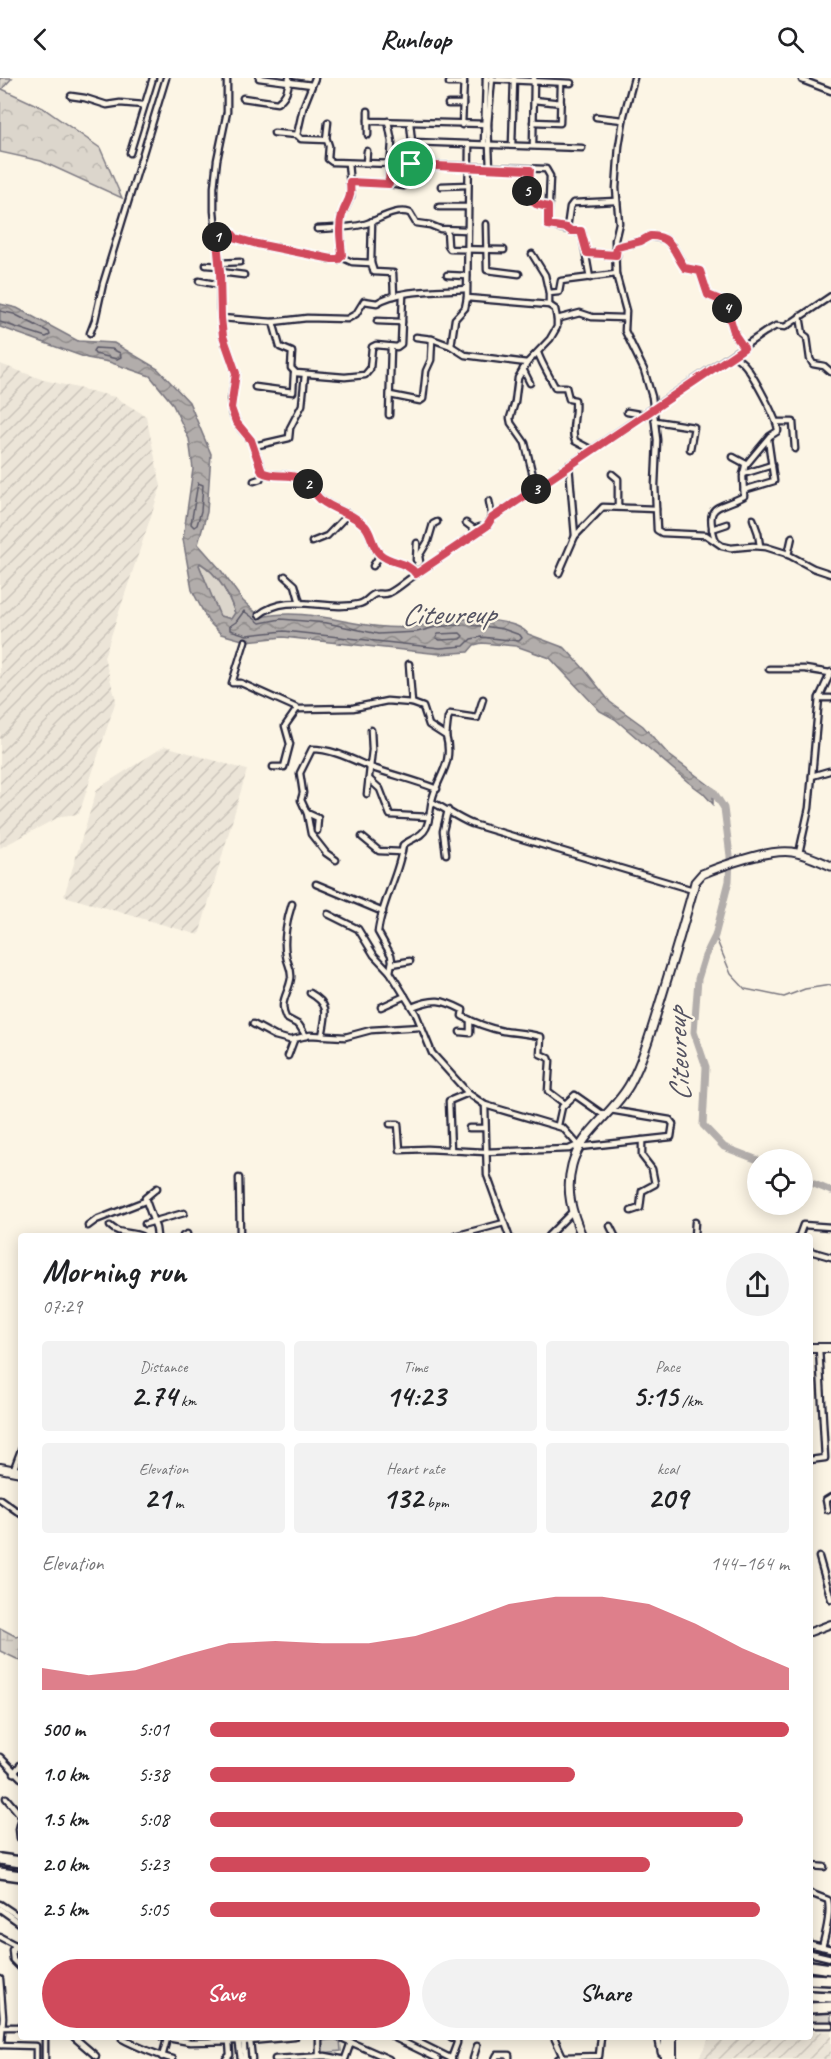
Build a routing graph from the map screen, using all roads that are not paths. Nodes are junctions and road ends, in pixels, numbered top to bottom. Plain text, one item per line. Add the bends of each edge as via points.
1 (153, 78) edge
2 (166, 78) edge
3 (227, 78) edge
4 (259, 78) edge
5 (315, 78) edge
6 (634, 78) edge
7 (489, 79) edge
8 (289, 80) edge
9 (514, 80) edge
10 (534, 80) edge
11 (802, 80) dead end
12 (464, 81) edge
13 (449, 82) dead end
14 (561, 83) junction
15 (571, 83) dead end
16 (312, 85) junction
17 (831, 91) edge
18 (71, 96) dead end
19 (243, 98) dead end
20 (534, 100) junction
21 (561, 103) junction
22 (448, 104) dead end
23 (463, 104) junction
24 (144, 105) junction
25 (368, 111) dead end
26 (596, 117) dead end
27 (368, 120) junction
28 (623, 120) junction
29 (388, 121) junction
30 (328, 122) dead end
31 (533, 122) junction
32 (410, 123) junction
33 (486, 124) junction
34 (462, 125) junction
35 (274, 133) dead end
36 (297, 135) junction
37 (368, 135) dead end
38 (326, 140) junction
39 (412, 142) junction
40 (469, 144) junction
41 (487, 144) junction
42 (512, 145) junction
43 (533, 145) junction
44 (582, 148) dead end
45 (367, 151) dead end
46 (130, 153) dead end
47 (348, 163) junction
48 (366, 163) junction
49 (390, 164) junction
50 (411, 164) junction
51 (469, 167) junction
52 (490, 168) junction
53 (530, 170) junction
54 (350, 182) junction
55 (389, 184) junction
56 (468, 185) junction
57 (404, 186) dead end
58 (441, 186) dead end
59 (616, 201) junction
60 (439, 207) dead end
61 (468, 207) junction
62 (548, 207) junction
63 (372, 221) junction
64 (486, 224) dead end
65 (340, 227) junction
66 (567, 228) junction
67 (317, 229) dead end
68 (447, 230) junction
69 (468, 230) junction
70 (216, 231) junction
71 (617, 247) junction
72 (468, 250) junction
73 (486, 250) junction
74 (504, 250) dead end
75 (587, 253) junction
76 (532, 254) dead end
77 (616, 255) junction
78 (341, 257) junction
79 (240, 262) dead end
80 (371, 263) junction
81 (219, 264) junction
82 (206, 265) dead end
83 (220, 272) junction
84 (244, 274) dead end
85 (519, 274) dead end
86 (616, 274) junction
87 (447, 275) dead end
88 (467, 276) junction
89 (590, 278) junction
90 (199, 281) dead end
91 (220, 285) junction
92 (466, 289) junction
93 (549, 293) junction
94 (403, 295) junction
95 (394, 296) junction
96 (831, 296) edge
97 (467, 298) junction
98 (549, 305) junction
99 (800, 316) junction
100 (221, 318) junction
101 (624, 318) junction
102 (557, 319) junction
103 (377, 321) dead end
104 (273, 322) junction
105 (402, 322) junction
106 (90, 333) dead end
107 (416, 337) dead end
108 (432, 339) junction
109 (452, 346) junction
110 (391, 347) junction
111 (744, 348) junction
112 (538, 353) junction
113 (733, 355) junction
114 (527, 363) junction
115 (523, 369) junction
116 (831, 372) edge
117 (294, 373) junction
118 (306, 375) junction
119 (530, 383) dead end
120 (255, 387) dead end
121 (390, 395) junction
122 (653, 409) junction
123 (627, 412) dead end
124 (389, 415) dead end
125 (645, 415) junction
126 (655, 421) junction
127 (777, 422) junction
128 (768, 438) junction
129 (254, 446) junction
130 (690, 449) dead end
131 (795, 449) dead end
132 (592, 450) junction
133 (733, 457) dead end
134 (746, 464) junction
135 (569, 465) junction
136 (772, 465) junction
137 (263, 472) junction
138 (612, 474) dead end
139 (743, 474) junction
140 (254, 481) dead end
141 (536, 488) junction
142 (744, 490) junction
143 (489, 501) dead end
144 (618, 507) junction
145 (656, 509) junction
146 (348, 514) junction
147 (491, 519) junction
148 (753, 519) dead end
149 (436, 522) dead end
150 (466, 523) dead end
151 (727, 524) dead end
152 (712, 530) junction
153 (575, 537) junction
154 (792, 537) dead end
155 (715, 540) junction
156 (312, 542) dead end
157 (417, 543) dead end
158 (760, 546) junction
159 (380, 555) junction
160 (788, 555) junction
161 (417, 564) junction
162 (373, 566) dead end
163 (422, 570) junction
164 (559, 573) dead end
165 (416, 574) junction
166 (831, 574) edge
167 (285, 576) dead end
168 (300, 603) junction
169 (259, 615) dead end
170 (244, 640) dead end
171 (409, 664) dead end
172 (769, 669) dead end
173 (830, 673) edge
174 (819, 698) junction
175 (831, 698) edge
176 (483, 699) dead end
177 (412, 703) junction
178 (297, 709) junction
179 (371, 730) dead end
180 (446, 736) junction
181 (273, 767) dead end
182 (369, 767) junction
183 (829, 771) dead end
184 (812, 776) junction
185 (369, 779) junction
186 (436, 789) junction
187 (367, 794) dead end
188 (432, 802) junction
189 (447, 810) junction
190 (307, 813) junction
191 (429, 817) junction
192 (317, 831) dead end
193 (362, 837) dead end
194 (402, 852) junction
195 (799, 853) junction
196 (446, 854) dead end
197 (336, 860) dead end
198 (831, 866) edge
199 (316, 884) dead end
200 (693, 890) junction
201 (292, 904) dead end
202 (383, 912) junction
203 (328, 914) dead end
204 (410, 961) dead end
205 (392, 964) junction
206 (390, 972) junction
207 (310, 993) dead end
208 (405, 996) junction
209 (412, 1007) junction
210 (381, 1008) dead end
211 (470, 1020) junction
212 (253, 1024) dead end
213 (421, 1027) junction
214 (460, 1032) dead end
215 (306, 1036) junction
216 (322, 1036) junction
217 (294, 1040) junction
218 (288, 1056) dead end
219 (468, 1093) junction
220 (565, 1104) junction
221 (485, 1105) junction
222 (608, 1113) junction
223 (390, 1124) dead end
224 (558, 1125) junction
225 (469, 1128) dead end
226 (485, 1128) junction
227 (642, 1140) junction
228 (579, 1146) junction
229 (451, 1150) junction
230 (485, 1152) junction
231 (239, 1178) dead end
232 (157, 1188) dead end
233 (145, 1201) junction
234 (632, 1211) dead end
235 (572, 1212) junction
236 (183, 1213) dead end
237 (154, 1222) junction
238 (695, 1222) dead end
239 (504, 1223) junction
240 (145, 1224) dead end
241 (88, 1226) dead end
242 (110, 1226) dead end
243 (610, 1226) dead end
244 (831, 1227) edge
245 (134, 1233) edge
246 (156, 1233) edge
247 (240, 1233) edge
248 (466, 1233) edge
249 (508, 1233) edge
250 (551, 1233) edge
251 (581, 1233) edge
252 (614, 1233) edge
253 (694, 1233) edge
254 (801, 1233) edge
255 (813, 1252) edge
256 (831, 1257) edge
257 (813, 1348) edge
258 (819, 1348) junction
259 (831, 1348) edge
260 (813, 1460) edge
261 (0, 1468) edge
262 (17, 1472) edge
263 (831, 1497) edge
264 (0, 1498) edge
265 (828, 1510) dead end
266 (18, 1512) edge
267 (819, 1557) dead end
268 (831, 1576) edge
269 (824, 1579) junction
270 (831, 1599) edge
271 (831, 1624) edge
272 (813, 1631) edge
273 (0, 1757) edge
274 (18, 1768) edge
275 (15, 1773) junction
276 (18, 1776) edge
277 (6, 1798) dead end
278 (18, 1815) edge
279 (0, 1859) edge
280 (18, 1862) edge
281 (813, 1866) edge
282 (824, 1867) dead end
283 (0, 1873) edge
284 (18, 1876) edge
285 (813, 1894) edge
286 (2, 1908) edge
287 (18, 1916) edge
288 (18, 1921) edge
289 (829, 1924) edge
290 (0, 1937) edge
291 (813, 1945) edge
292 (18, 1947) edge
293 (822, 1947) junction
294 (831, 1949) edge
295 (813, 1954) edge
296 (831, 1958) edge
297 (18, 1964) edge
298 (813, 1966) edge
299 (831, 1969) edge
300 (0, 1979) edge
301 (813, 1979) edge
302 (831, 1980) edge
303 (813, 1996) edge
304 (831, 1997) edge
305 (831, 2007) edge
306 (813, 2008) edge
307 (813, 2025) edge
308 (831, 2025) edge
309 (1, 2027) edge
310 (18, 2027) edge
311 (45, 2040) edge
312 (77, 2040) edge
313 (124, 2040) edge
314 (164, 2040) edge
315 (177, 2040) edge
316 (235, 2040) edge
317 (241, 2040) edge
318 (241, 2040) edge
319 (246, 2040) edge
320 (261, 2040) edge
321 (319, 2040) edge
322 (346, 2040) edge
323 (399, 2040) edge
324 (414, 2040) edge
325 (457, 2040) edge
326 (555, 2040) edge
327 (601, 2040) edge
328 (666, 2040) edge
329 (229, 2041) junction
330 (250, 2041) junction
331 (351, 2042) junction
332 (0, 2045) edge
333 (477, 2046) dead end
334 (96, 2056) dead end
335 (320, 2056) junction
336 (162, 2057) junction
337 (330, 2058) edge
338 (560, 2058) edge
339 (666, 2058) edge
340 (36, 2059) edge
341 (45, 2059) edge
342 (173, 2059) edge
343 (226, 2059) edge
344 (241, 2059) edge
345 (246, 2059) edge
346 (252, 2059) edge
347 (275, 2059) edge
348 (343, 2059) edge
349 (389, 2059) edge
350 (438, 2059) edge
351 (451, 2059) edge
352 (473, 2059) edge
353 (495, 2059) edge
354 (509, 2059) edge

1 - 24 street
2 - 106 street
3 - 70 street via 227,112 214,186
4 - 8 street
5 - 16 street
6 - 28 street
7 - 9 street
7 - 33 street
8 - 16 street
8 - 19 street via 285,95 277,103
9 - 10 street
9 - 42 street
10 - 14 street
10 - 20 street
11 - 17 street
12 - 13 street
12 - 23 street
14 - 15 street
14 - 21 street
16 - 36 street
18 - 24 street via 107,105
20 - 21 street
20 - 31 street
21 - 31 street via 560,123
22 - 23 street
23 - 34 street
24 - 46 street
25 - 27 street
26 - 28 street
27 - 29 street
27 - 37 street
28 - 59 street
29 - 32 street
29 - 49 street via 392,142
30 - 38 street
31 - 43 street
32 - 34 street
32 - 39 street
33 - 34 street
33 - 41 street
35 - 36 street
36 - 38 street via 301,139
38 - 47 street via 329,161
39 - 40 street
39 - 50 street
40 - 41 street
40 - 51 street
41 - 42 street
41 - 52 street
42 - 43 street
43 - 44 street
45 - 48 street
47 - 48 street
47 - 54 street
48 - 49 street
49 - 50 street
49 - 55 street
50 - 51 street
51 - 52 street
51 - 56 street
52 - 53 street
53 - 62 street via 528,195 536,204
53 - 62 street via 546,169 549,173
54 - 55 street
54 - 65 street via 351,196
55 - 57 street
56 - 58 street
56 - 61 street
59 - 66 street via 571,204
59 - 71 street
60 - 61 street
61 - 69 street
62 - 66 street via 548,225
63 - 65 street
63 - 68 street via 404,211 410,213 416,224
63 - 80 street
64 - 73 street
65 - 67 street
65 - 78 street
66 - 75 street via 582,233
68 - 69 street
68 - 72 street via 449,248
69 - 72 street
70 - 78 street via 230,231 236,238 269,247 337,260
70 - 81 street
71 - 77 street
71 - 111 street via 653,236 665,239 685,268 700,271 708,295 725,302 735,335
72 - 73 street
72 - 88 street
73 - 74 street
73 - 85 street via 487,270
75 - 77 street
75 - 89 street
76 - 93 street via 545,275
77 - 86 street
78 - 80 street
79 - 81 street
80 - 95 street via 374,272 393,273
81 - 82 street
81 - 83 street
83 - 84 street
83 - 91 street
86 - 89 street
86 - 101 street via 626,311
87 - 88 street
88 - 92 street
89 - 93 street via 561,281 559,292
90 - 91 street
91 - 100 street
92 - 94 street
92 - 97 street
93 - 98 street
94 - 95 street
94 - 105 street
95 - 104 street via 377,303 363,301 356,314 347,320 307,318
96 - 99 street
97 - 98 street
97 - 109 street via 465,308 455,319
98 - 102 street via 555,309
99 - 111 street via 785,327 776,326
99 - 116 street via 810,359
100 - 104 street
100 - 129 street via 236,373 232,414
101 - 102 street via 580,313
101 - 122 street via 625,331 648,380
102 - 112 street via 554,332
103 - 105 street
104 - 117 street via 280,347 292,352
105 - 110 street via 401,344
107 - 108 street
108 - 109 street
108 - 121 street via 423,399
109 - 114 street via 465,355
110 - 118 street via 372,347 370,369 365,375
110 - 121 street
111 - 113 street
112 - 114 street
112 - 132 street via 555,387 566,387 569,399 575,400 574,441
113 - 122 street
113 - 127 street via 746,366
114 - 115 street
115 - 119 street
115 - 141 street via 510,420 525,443
117 - 118 street
117 - 120 street via 293,392
118 - 129 street via 302,405 289,438
121 - 124 street
122 - 125 street
122 - 126 street
123 - 125 street
125 - 132 street
126 - 130 street via 694,427
126 - 145 street
127 - 128 street via 777,433
127 - 131 street via 793,422
128 - 134 street
128 - 136 street
129 - 137 street
132 - 135 street
133 - 134 street
134 - 139 street
135 - 141 street
135 - 153 street
136 - 139 street
136 - 142 street via 773,482
137 - 140 street
137 - 146 street via 301,479 322,500
138 - 144 street via 618,479
139 - 142 street
141 - 147 street
142 - 152 street via 743,497 712,512
143 - 147 street
144 - 145 street
144 - 153 street via 599,510
145 - 155 street via 659,532 706,535
146 - 156 street via 327,536
146 - 159 street via 369,530
147 - 150 street via 476,530
147 - 163 street via 487,526
148 - 158 street
149 - 161 street
151 - 152 street
152 - 155 street
153 - 164 street
154 - 160 street
155 - 158 street via 734,548
157 - 161 street
158 - 160 street
159 - 162 street
159 - 165 street via 406,565
160 - 166 street
161 - 163 street
163 - 165 street
165 - 168 street via 362,604
167 - 168 street via 296,587
168 - 169 street via 273,606
170 - 178 street via 232,683 241,683
171 - 177 street
172 - 173 street
173 - 174 street
174 - 175 street
174 - 184 street
176 - 180 street via 477,718 450,714
177 - 178 street via 387,701 353,708
177 - 180 street via 423,707 429,725
178 - 181 street via 285,726 291,744 284,766
179 - 182 street
180 - 186 street via 448,764
182 - 185 street
182 - 186 street
182 - 190 street via 341,754 312,748 300,772 301,800
183 - 184 street
184 - 195 street
185 - 187 street
185 - 191 street via 380,789 390,815
186 - 188 street
188 - 189 street
188 - 191 street
189 - 196 street via 443,831
189 - 200 street via 457,819 481,827
190 - 192 street via 318,818
190 - 197 street via 311,834
191 - 194 street via 426,830 405,843
193 - 194 street via 379,851
194 - 202 street
195 - 198 main road
195 - 200 main road via 774,853 715,869 702,874
199 - 202 street
200 - 222 main road via 643,1055 629,1085
201 - 215 street via 285,954 291,976 282,1008 286,1018 299,1025
202 - 205 street via 378,932
203 - 206 street via 358,928
204 - 205 street
205 - 206 street
206 - 208 street
207 - 216 street via 325,1006
208 - 209 street
208 - 210 street
209 - 211 street via 436,1000 463,1010 462,1016
209 - 213 street
211 - 214 street via 470,1033
211 - 220 street via 542,1038 540,1054 550,1061 548,1091
212 - 217 street via 281,1039
213 - 216 street via 371,1030 345,1037
213 - 219 street via 432,1053
215 - 216 street
215 - 217 street
217 - 218 street
219 - 221 street
219 - 229 street via 449,1101
220 - 222 street via 575,1095
220 - 224 street
221 - 224 street
221 - 226 street
222 - 227 street via 672,1121 669,1138
222 - 228 main road
223 - 229 street via 398,1124 400,1150
224 - 228 street
225 - 226 street
226 - 230 street
227 - 228 street
227 - 234 street via 642,1156 652,1169 656,1184 642,1191 640,1208
228 - 230 street
228 - 235 main road via 571,1170
229 - 230 street
230 - 239 street via 488,1180
231 - 247 street
232 - 233 street
233 - 237 street
233 - 241 street
235 - 250 street
235 - 251 main road
236 - 237 street
237 - 240 street
237 - 246 street
238 - 253 street
239 - 248 street
239 - 249 street
242 - 245 street via 119,1232
243 - 252 street
244 - 254 street via 803,1225
255 - 256 street
257 - 258 main road
258 - 259 main road
258 - 260 street via 825,1458
261 - 262 main road
263 - 265 street via 826,1500
264 - 266 street
267 - 269 street
268 - 269 street
269 - 270 street
271 - 272 street
273 - 275 street
274 - 275 street
275 - 276 street
277 - 278 street
279 - 280 highway
281 - 282 street
283 - 284 highway
285 - 289 street via 828,1900
286 - 287 street
286 - 288 street
289 - 293 street
290 - 292 street
291 - 293 street
292 - 297 street via 12,1950 12,1956
293 - 294 street
295 - 296 street
298 - 299 highway
300 - 309 street
301 - 302 highway
303 - 304 highway
305 - 306 highway
307 - 308 street
309 - 310 street
309 - 332 street
311 - 341 street
312 - 334 street
313 - 336 street
314 - 336 street
315 - 329 street
316 - 329 street
317 - 344 street
318 - 345 street
319 - 330 street
320 - 330 street
321 - 335 street
322 - 331 street
323 - 350 street
324 - 351 street
325 - 351 street
326 - 338 street
327 - 338 street via 599,2056
328 - 339 main road
329 - 343 street via 230,2055
330 - 346 street
331 - 348 street
331 - 349 street
332 - 340 street via 36,2046
333 - 352 street
335 - 337 street
335 - 347 street
336 - 342 street
337 - 348 street
353 - 354 street via 507,2054

